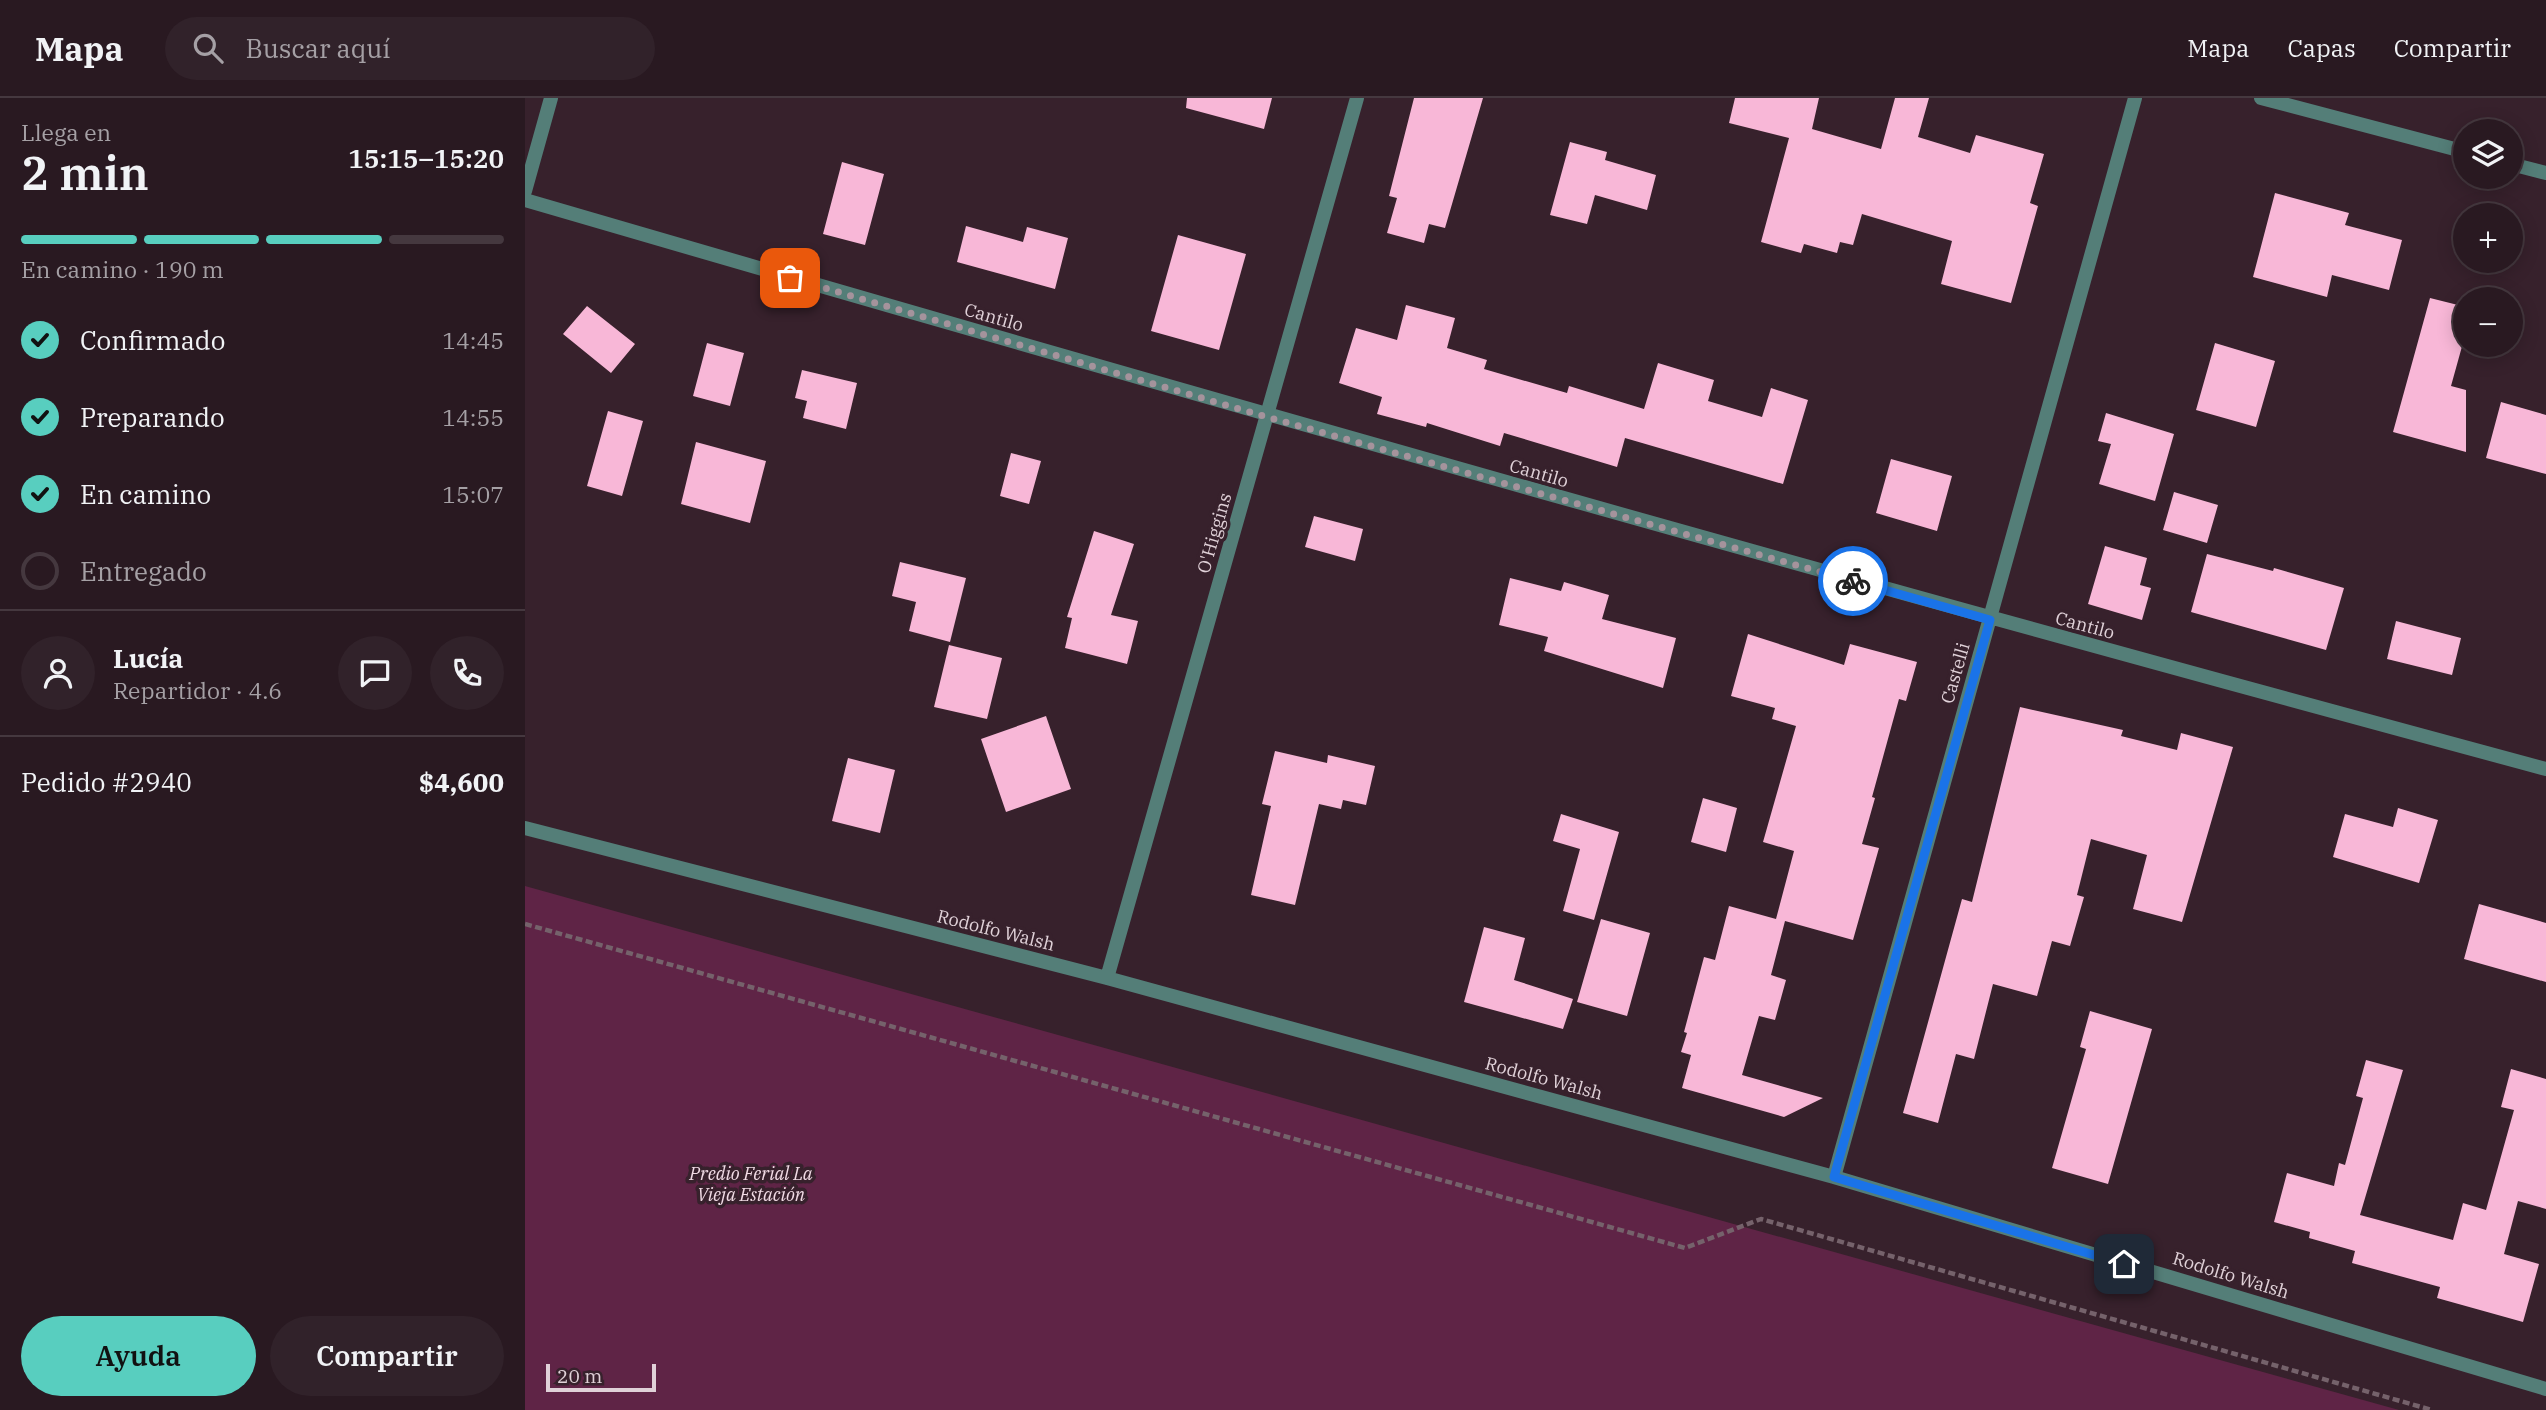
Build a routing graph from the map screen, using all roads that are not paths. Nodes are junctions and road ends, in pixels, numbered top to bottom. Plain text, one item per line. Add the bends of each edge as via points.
1 (551, 98) edge
2 (1357, 98) edge
3 (2135, 98) edge
4 (2261, 98) edge
5 (2453, 149) edge
6 (2523, 167) edge
7 (2546, 173) edge
8 (525, 191) edge
9 (525, 201) edge
10 (1267, 417) junction
11 (1990, 620) junction
12 (2546, 769) edge
13 (525, 828) edge
14 (1107, 978) junction
15 (1834, 1177) junction
16 (2546, 1389) edge

1 - 8 street
2 - 10 street, O'Higgins
3 - 11 street, Castelli
4 - 5 street
6 - 7 street
9 - 10 street, Cantilo
10 - 11 street, Cantilo
10 - 14 street, O'Higgins
11 - 12 street, Cantilo
11 - 15 street, Castelli
13 - 14 street, Rodolfo Walsh
14 - 15 street, Rodolfo Walsh
15 - 16 street, Rodolfo Walsh

